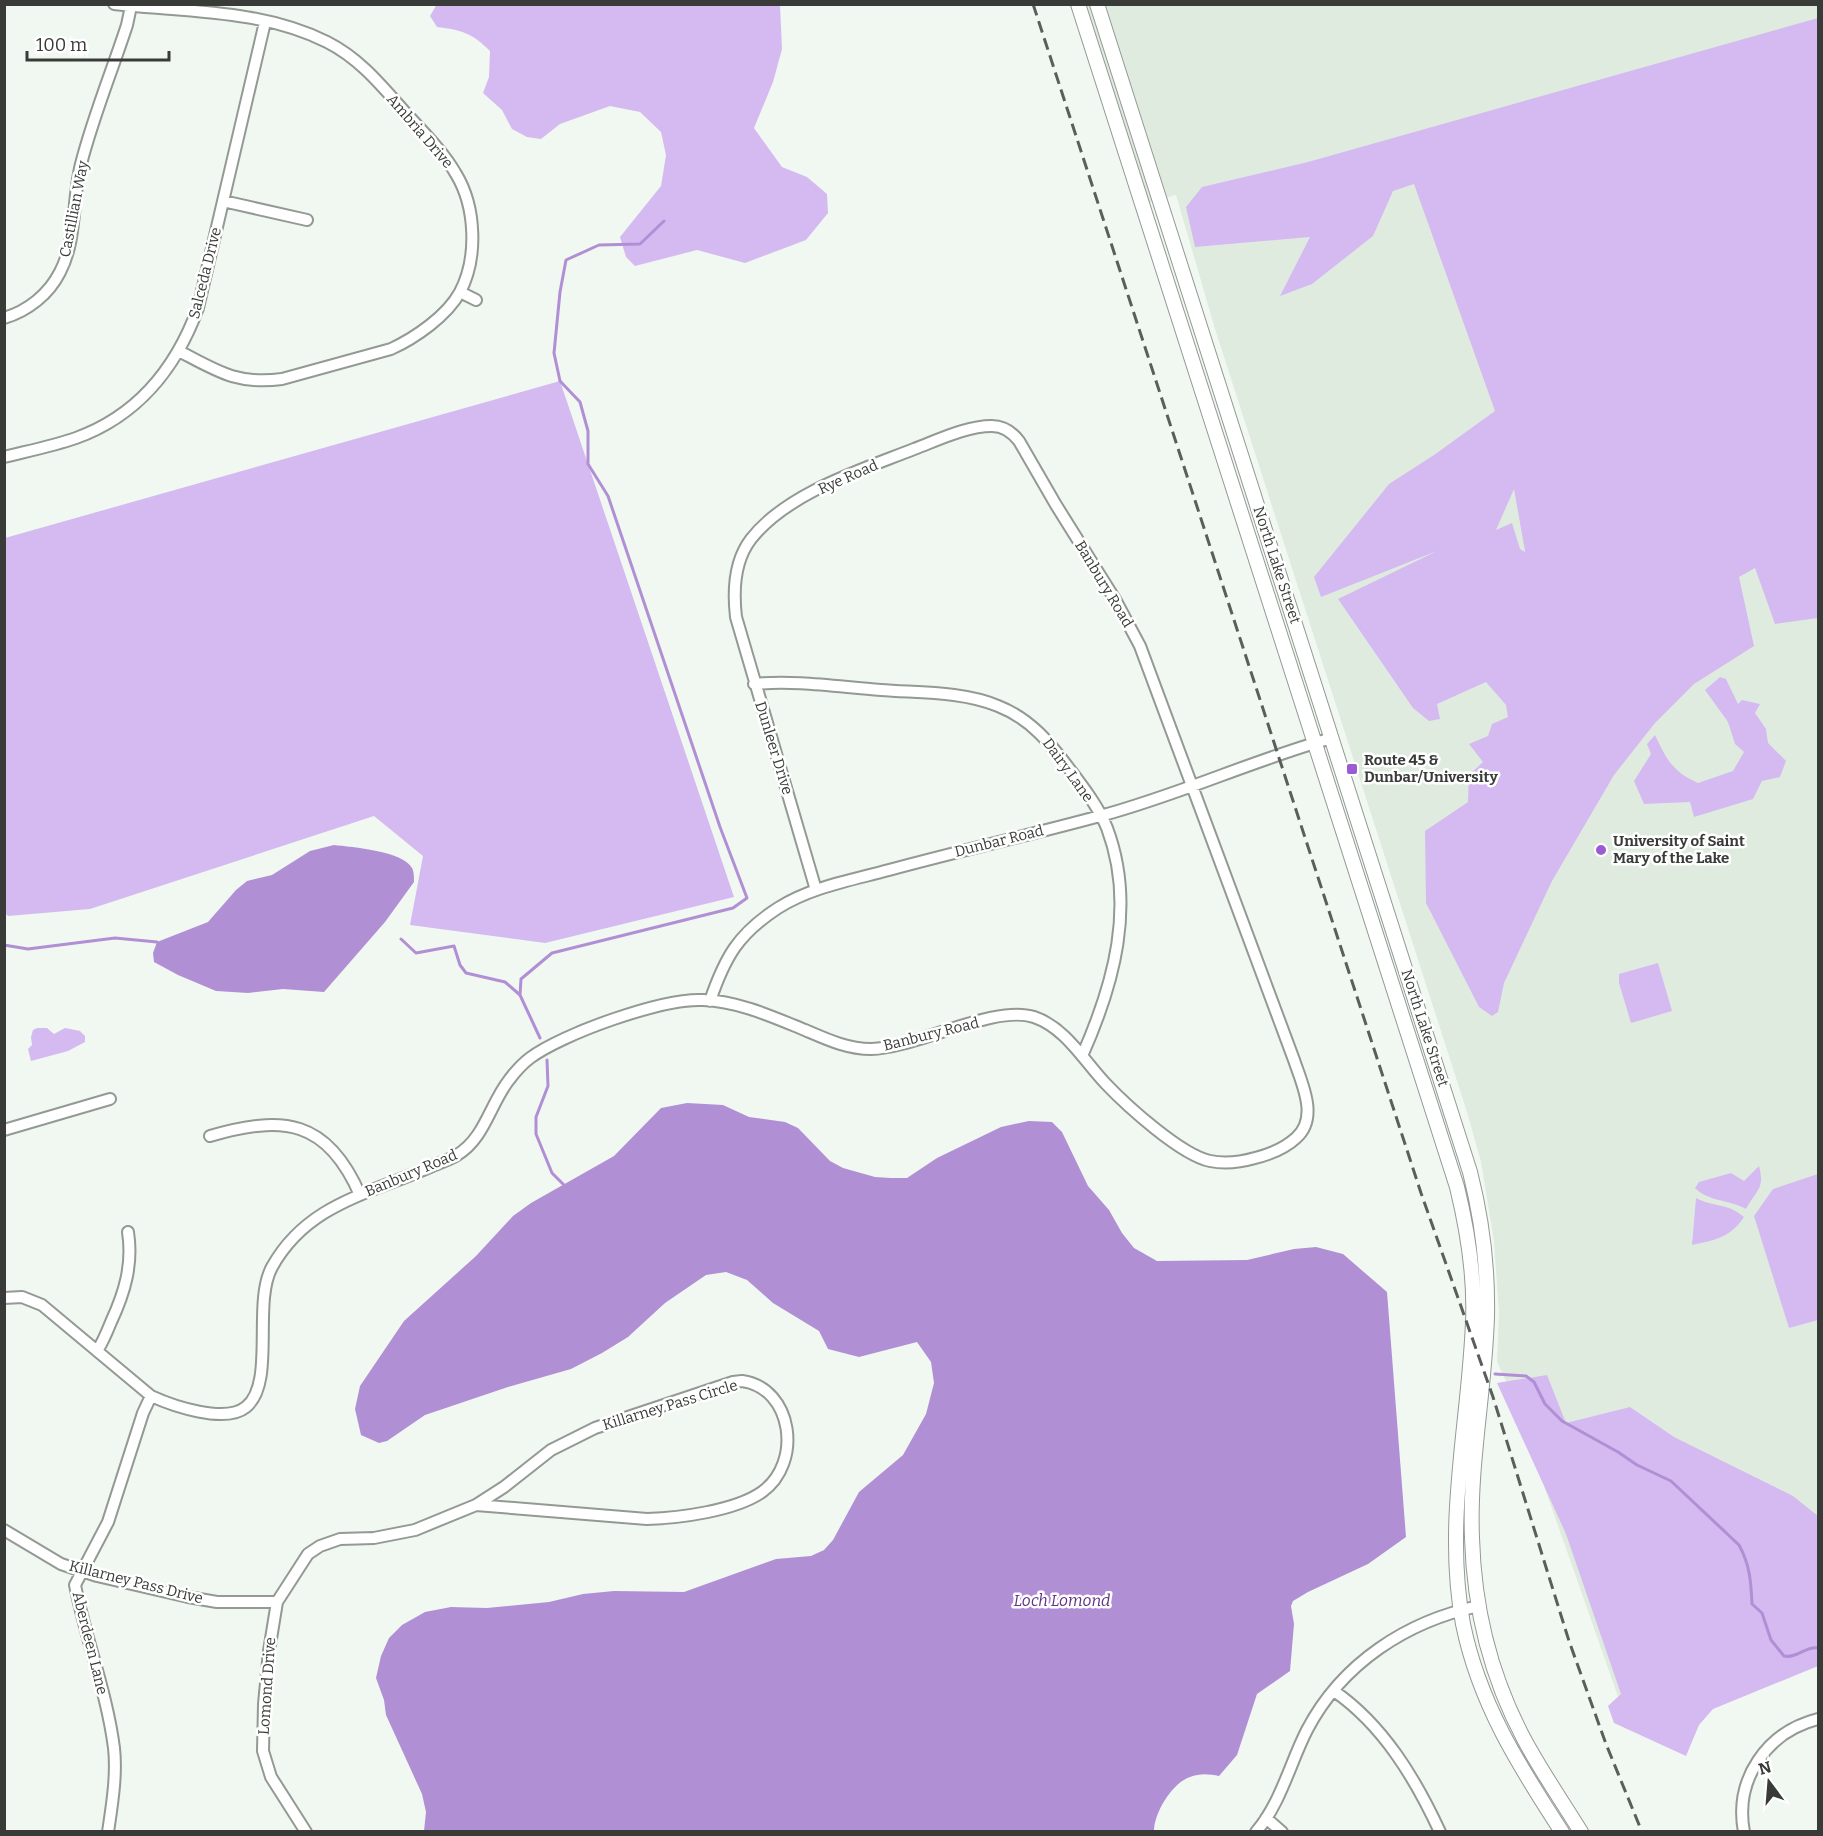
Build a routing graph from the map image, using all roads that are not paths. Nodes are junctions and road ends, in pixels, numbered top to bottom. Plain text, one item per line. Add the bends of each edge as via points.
1 (114, 4) edge
2 (1078, 4) edge
3 (1097, 4) edge
4 (131, 6) junction
5 (265, 22) junction
6 (223, 201) junction
7 (307, 220) dead end
8 (460, 292) junction
9 (476, 300) dead end
10 (4, 318) edge
11 (180, 351) junction
12 (1019, 441) joint
13 (4, 457) edge
14 (735, 606) joint
15 (754, 684) junction
16 (1332, 738) junction
17 (1315, 743) junction
18 (1191, 786) junction
19 (1101, 816) junction
20 (816, 890) junction
21 (710, 1001) junction
22 (1082, 1056) junction
23 (111, 1098) dead end
24 (4, 1130) edge
25 (210, 1136) dead end
26 (360, 1195) junction
27 (128, 1232) dead end
28 (4, 1298) edge
29 (97, 1351) junction
30 (151, 1396) junction
31 (476, 1505) junction
32 (4, 1530) edge
33 (82, 1571) junction
34 (277, 1602) junction
35 (1479, 1606) junction
36 (1461, 1610) junction
37 (1334, 1691) junction
38 (1818, 1719) edge
39 (1266, 1818) junction
40 (108, 1832) edge
41 (306, 1832) edge
42 (1256, 1832) edge
43 (1282, 1832) edge
44 (1440, 1832) edge
45 (1562, 1832) edge
46 (1581, 1832) edge
47 (1744, 1832) edge

1 - 4 street, Ambria Drive
2 - 17 main road, North Lake Street
3 - 16 main road, North Lake Street
4 - 5 street, Ambria Drive via 198,10
4 - 10 street, Castillian Way via 81,166 65,260 50,288 27,308
5 - 6 street, Salceda Drive
5 - 8 street, Ambria Drive via 299,31 347,54 446,159 464,189 471,217 472,244
6 - 7 street
6 - 11 street, Salceda Drive via 198,308
8 - 9 street
8 - 11 street, Ambria Drive via 434,322 408,341 282,379 234,378
11 - 13 street, Salceda Drive via 143,396 113,420 76,438
12 - 14 street, Rye Road via 1003,428 970,429 863,469 794,504 762,527 745,548 735,580
12 - 18 street, Banbury Road via 1140,646
14 - 15 street, Dunleer Drive
15 - 19 street, Dairy Lane via 935,694 996,705 1023,718 1050,742
15 - 20 street, Dunleer Drive
16 - 17 street, Dunbar Road
16 - 35 main road, North Lake Street via 1465,1154 1479,1209 1487,1303 1472,1506
17 - 18 street, Dunbar Road
17 - 36 main road, North Lake Street via 1453,1174 1466,1228 1473,1311 1456,1504
18 - 19 street, Dunbar Road
18 - 22 street, Banbury Road via 1294,1060 1308,1112 1307,1124 1288,1145 1269,1154 1233,1162 1208,1161 1190,1153 1143,1118
19 - 20 street, Dunbar Road
19 - 22 street, Dairy Lane via 1116,855 1121,918 1106,994
20 - 21 street, Dunbar Road via 780,907 744,934 734,946
21 - 22 street, Banbury Road via 766,1014 849,1047 872,1049 995,1017 1021,1014 1050,1024
21 - 26 street, Banbury Road via 682,1002 634,1012 550,1046 515,1072 483,1127 458,1155
23 - 24 street
25 - 26 street via 259,1124 305,1131 338,1155
26 - 30 street, Banbury Road via 319,1215 273,1264 262,1305 259,1386 246,1408 212,1414
27 - 29 street via 130,1263 126,1282
28 - 29 street, Banbury Road via 22,1297 42,1305
29 - 30 street, Banbury Road
30 - 33 street, Aberdeen Lane via 108,1522
31 - 31 street, Killarney Pass Circle via 551,1450 592,1429 732,1382 751,1383 773,1398 787,1429 788,1452 779,1474 763,1492 731,1506 671,1519 639,1519
31 - 34 street, Killarney Pass Circle via 415,1530 374,1538 340,1539 320,1546 308,1554
32 - 33 street, Killarney Pass Drive via 61,1564
33 - 34 street, Killarney Pass Drive via 217,1602
33 - 40 street, Aberdeen Lane via 75,1585 114,1750
34 - 41 street, Lomond Drive via 265,1694 263,1751 271,1777
35 - 36 street
35 - 46 main road, North Lake Street via 1492,1662 1512,1715
36 - 37 street via 1425,1621 1382,1645
36 - 45 main road, North Lake Street via 1473,1662 1494,1718
37 - 39 street via 1308,1729
37 - 44 street via 1351,1703 1394,1750
38 - 47 street via 1792,1728 1756,1760 1742,1802
39 - 42 street
39 - 43 street

